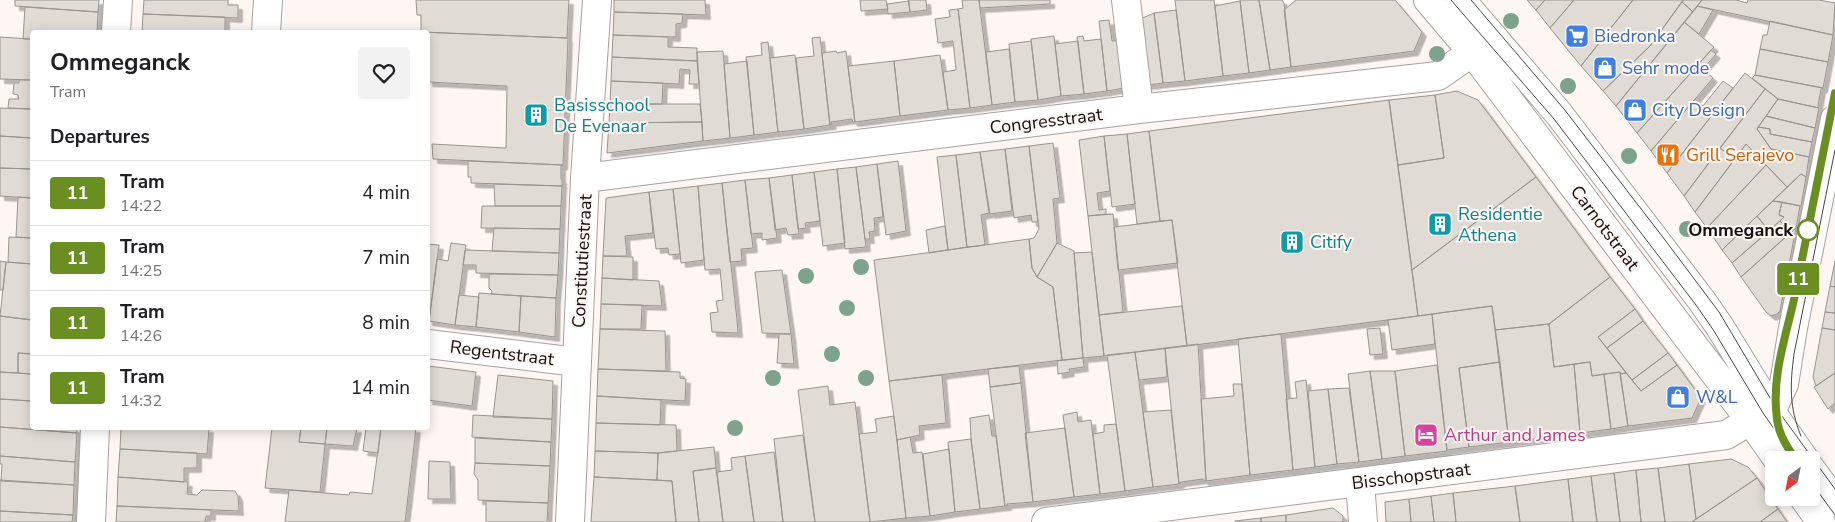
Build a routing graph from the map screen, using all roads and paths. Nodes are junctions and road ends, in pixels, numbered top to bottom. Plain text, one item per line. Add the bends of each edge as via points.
1 (118, 0) edge
2 (268, 0) edge
3 (597, 0) edge
4 (1126, 0) edge
5 (1428, 0) edge
6 (1461, 0) edge
7 (116, 30) edge
8 (266, 30) edge
9 (1497, 41) junction
10 (1473, 53) junction
11 (1139, 109) junction
12 (1835, 119) edge
13 (586, 178) junction
14 (430, 344) edge
15 (577, 362) junction
16 (1760, 414) junction
17 (95, 430) edge
18 (1774, 451) edge
19 (1796, 451) edge
20 (1820, 481) edge
21 (1360, 482) junction
22 (1835, 502) edge
23 (1810, 506) edge
24 (91, 522) edge
25 (570, 522) edge
26 (1046, 522) edge
27 (1362, 522) edge
28 (1821, 522) edge

1 - 7 street
2 - 8 street
3 - 13 street, Constitutiestraat
4 - 11 street
5 - 10 street, Carnotstraat
6 - 9 street, Carnotstraat
9 - 10 street, Congresstraat
9 - 16 street, Carnotstraat via 1559,114 1702,301 1720,327
10 - 11 street, Congresstraat via 1438,76
10 - 16 street, Carnotstraat
11 - 13 street, Congresstraat
12 - 16 street via 1784,384 1776,401
13 - 15 street, Constitutiestraat
14 - 15 street, Regentstraat
15 - 25 street, Constitutiestraat
16 - 18 street, Carnotstraat
16 - 19 street, Carnotstraat
16 - 21 street, Bisschopstraat via 1726,435
17 - 24 street
20 - 22 street
21 - 26 street, Bisschopstraat
21 - 27 street
23 - 28 street

